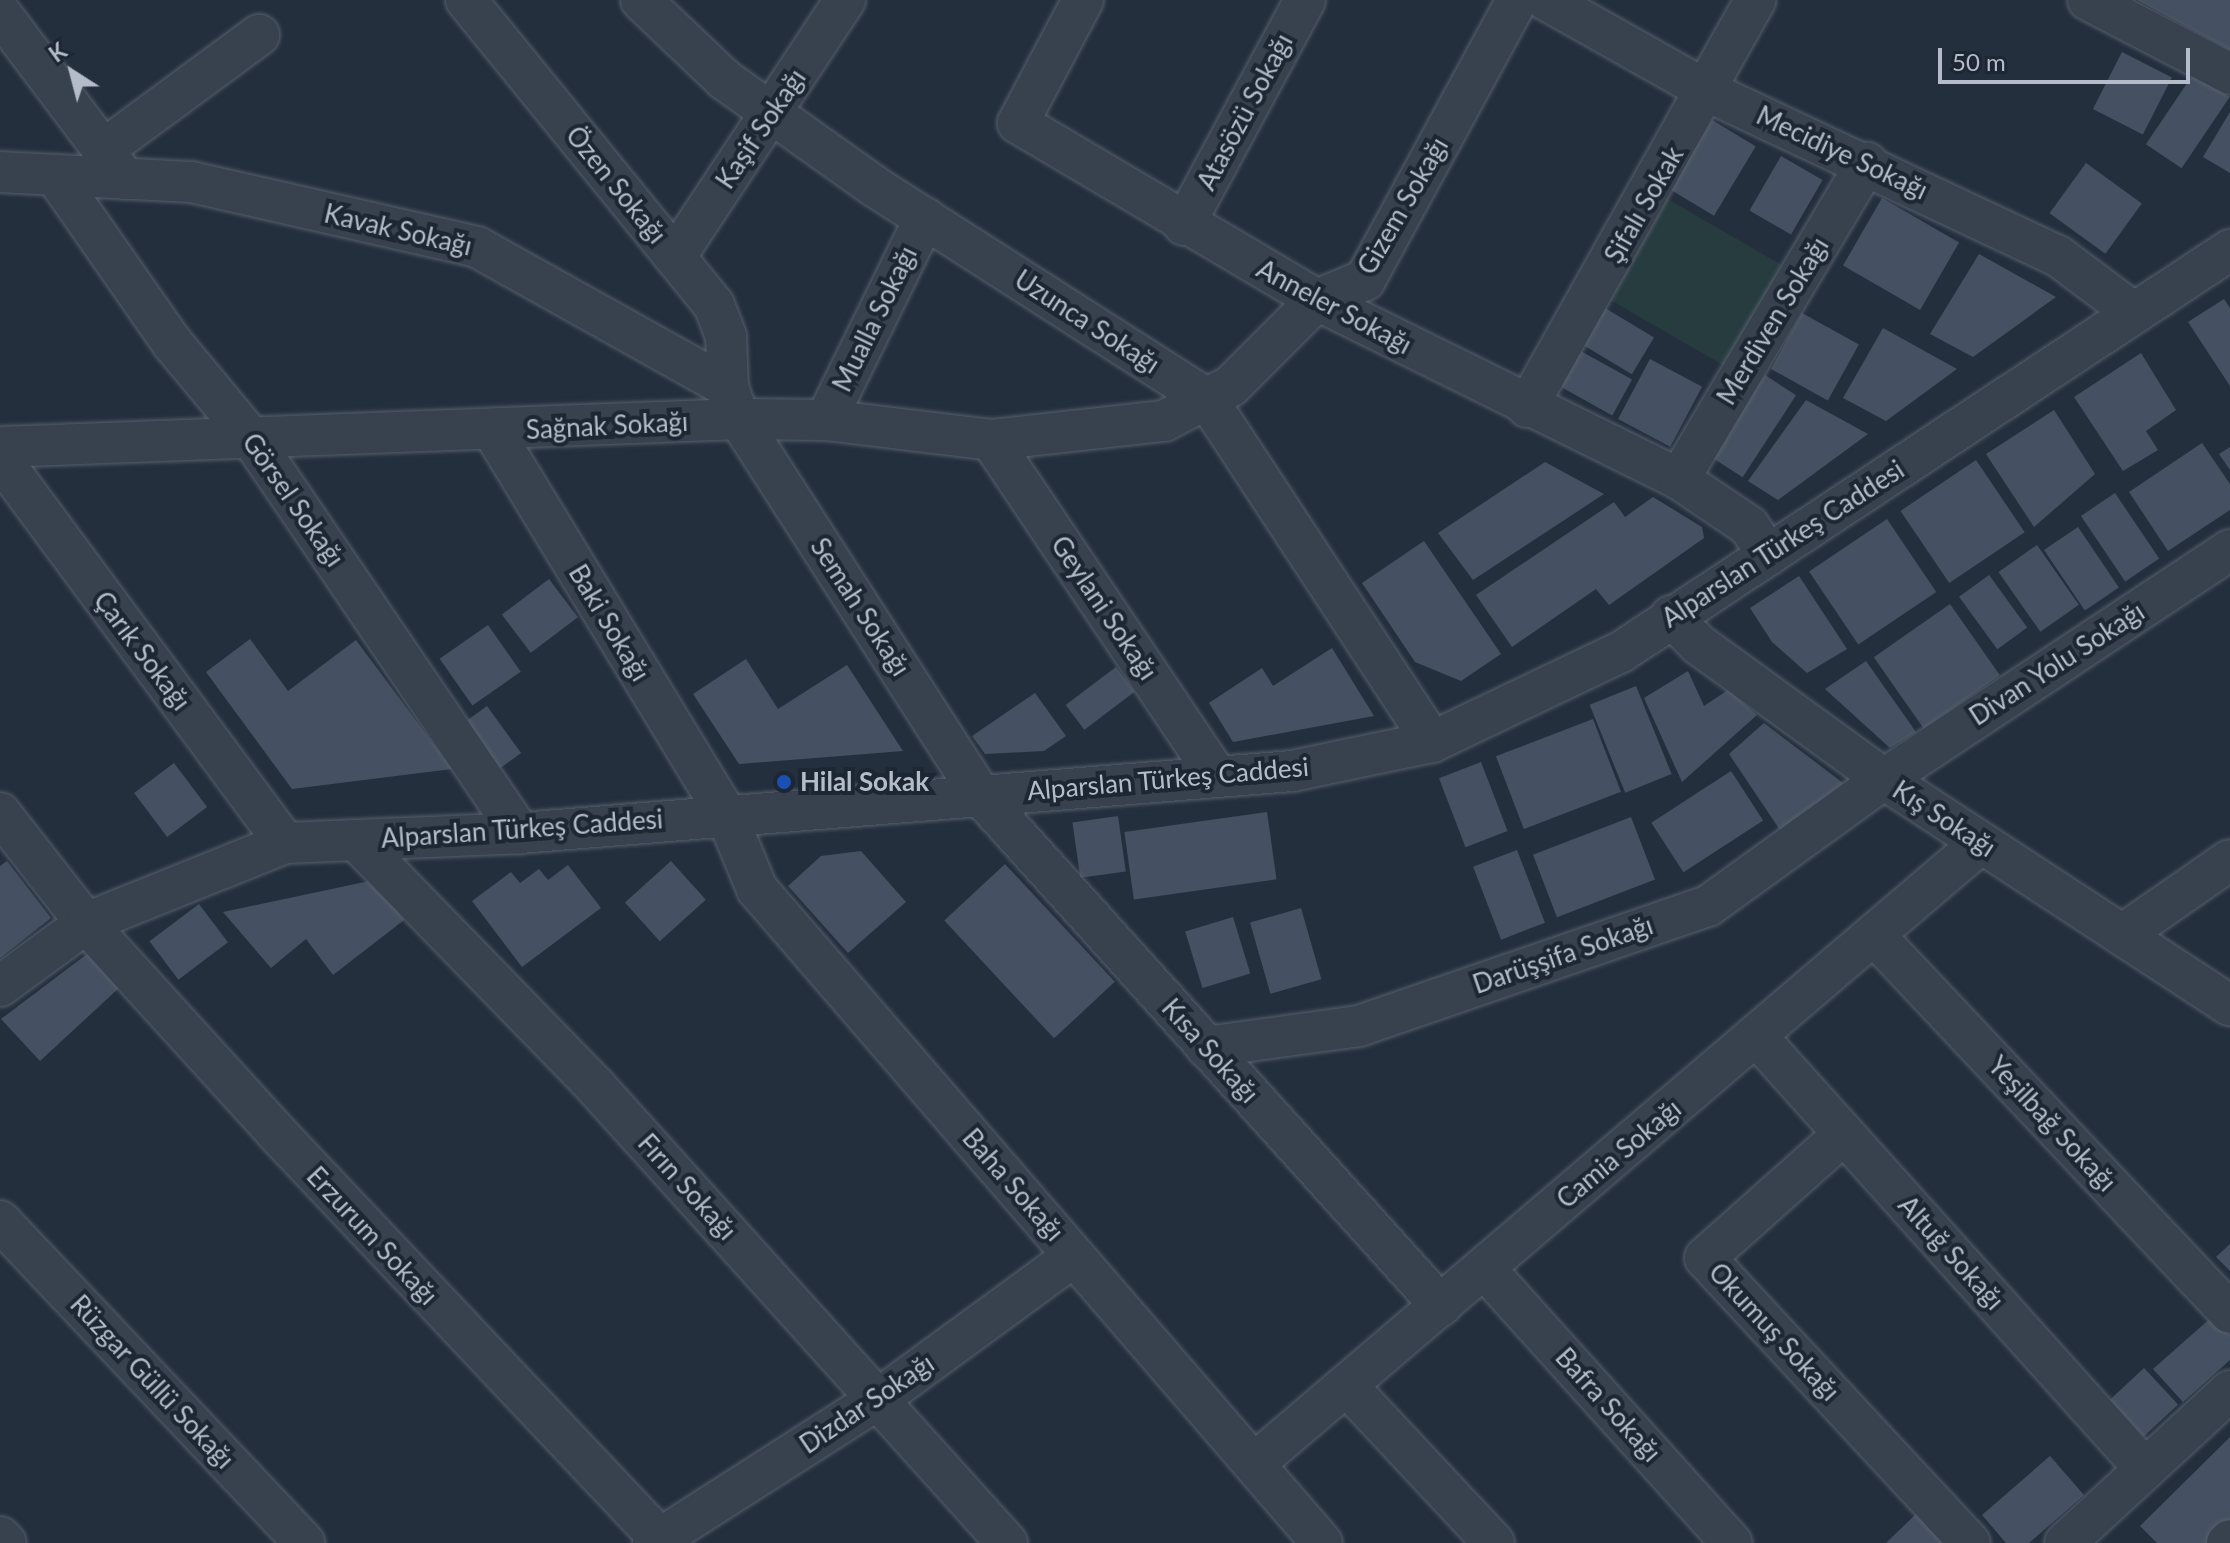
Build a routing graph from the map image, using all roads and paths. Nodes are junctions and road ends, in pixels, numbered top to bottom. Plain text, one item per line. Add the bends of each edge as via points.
1 (466, 0) edge
2 (641, 0) edge
3 (845, 0) edge
4 (1083, 0) edge
5 (1305, 0) edge
6 (1517, 0) edge
7 (1546, 0) edge
8 (1755, 0) edge
9 (2088, 0) edge
10 (0, 13) edge
11 (259, 35) dead end
12 (2230, 74) edge
13 (1709, 92) junction
14 (773, 114) junction
15 (1867, 163) junction
16 (114, 164) junction
17 (0, 172) edge
18 (55, 175) junction
19 (925, 218) junction
20 (1184, 225) junction
21 (2230, 250) edge
22 (675, 257) junction
23 (1317, 300) junction
24 (2134, 313) junction
25 (1207, 399) junction
26 (734, 403) junction
27 (1527, 407) junction
28 (826, 420) junction
29 (493, 431) junction
30 (252, 439) junction
31 (991, 440) junction
32 (0, 447) edge
33 (0, 458) edge
34 (1679, 479) junction
35 (2230, 550) edge
36 (1768, 555) junction
37 (1671, 616) junction
38 (1432, 742) junction
39 (1217, 776) junction
40 (1884, 779) junction
41 (980, 795) junction
42 (0, 813) edge
43 (726, 814) junction
44 (520, 833) junction
45 (356, 840) junction
46 (285, 843) junction
47 (1981, 843) junction
48 (2230, 860) edge
49 (86, 923) junction
50 (1874, 935) junction
51 (2122, 935) junction
52 (0, 986) edge
53 (2230, 1005) edge
54 (1757, 1037) junction
55 (1206, 1047) junction
56 (1844, 1134) junction
57 (0, 1221) edge
58 (1074, 1256) junction
59 (1484, 1268) junction
60 (1441, 1306) junction
61 (2230, 1313) edge
62 (1347, 1386) junction
63 (2230, 1391) edge
64 (880, 1398) junction
65 (1255, 1463) junction
66 (2145, 1469) junction
67 (2103, 1529) edge
68 (0, 1537) edge
69 (659, 1542) edge
70 (6, 1543) edge
71 (304, 1543) edge
72 (1007, 1543) edge
73 (1322, 1543) edge
74 (1494, 1543) edge
75 (1732, 1543) edge
76 (1970, 1543) edge
77 (2065, 1543) edge

1 - 22 street, Özen Sokağı
2 - 14 street, Uzunca Sokağı via 725,80
3 - 14 street, Kaşif Sokağı
4 - 20 street, Anneler Sokağı via 1018,123
5 - 20 street, Atasözü Sokağı
6 - 23 street, Gizem Sokağı via 1365,280
7 - 13 street, Mecidiye Sokağı
8 - 13 street, Şifalı Sokak
9 - 12 street
10 - 16 street
11 - 16 street
13 - 15 street, Mecidiye Sokağı
13 - 27 street, Şifalı Sokak
14 - 19 street, Uzunca Sokağı
14 - 22 street, Kaşif Sokağı
15 - 24 street, Mecidiye Sokağı via 2058,256
15 - 34 street, Merdiven Sokağı
16 - 18 street, Kavak Sokağı
16 - 26 street, Kavak Sokağı via 477,247
17 - 18 street, Kavak Sokağı
18 - 30 street, Görsel Sokağı via 173,344
19 - 25 street, Uzunca Sokağı
19 - 28 street, Mualla Sokağı
20 - 23 street, Anneler Sokağı
21 - 24 street, Alparslan Türkeş Caddesi
22 - 26 street, Özen Sokağı via 714,305 726,337
23 - 25 street, Gizem Sokağı via 1231,386
23 - 27 street, Anneler Sokağı
24 - 36 street, Alparslan Türkeş Caddesi
25 - 31 street, Sağnak Sokağı via 1164,421
25 - 38 street, Uzunca Sokağı
26 - 28 street, Sağnak Sokağı
26 - 29 street, Sağnak Sokağı
26 - 41 street, Semah Sokağı
27 - 34 street, Anneler Sokağı
28 - 31 street, Sağnak Sokağı
29 - 30 street, Sağnak Sokağı
29 - 43 street, Baki Sokağı
30 - 32 street, Sağnak Sokağı
30 - 44 street, Görsel Sokağı
31 - 39 street, Geylani Sokağı
33 - 46 street, Çarık Sokağı
34 - 36 street, Anneler Sokağı via 1749,526
35 - 40 street, Divan Yolu Sokağı
36 - 37 street, Alparslan Türkeş Caddesi
37 - 38 street, Alparslan Türkeş Caddesi via 1621,652
37 - 40 street, Kış Sokağı via 1698,644
38 - 39 street, Alparslan Türkeş Caddesi via 1292,771
39 - 41 street, Alparslan Türkeş Caddesi
40 - 47 street, Kış Sokağı
40 - 55 street, Darüşşifa Sokağı via 1708,906 1359,1026
41 - 43 street, Alparslan Türkeş Caddesi
41 - 55 street, Kısa Sokağı
42 - 49 street, Erzurum Sokağı
43 - 44 street, Alparslan Türkeş Caddesi
43 - 58 street, Baha Sokağı via 757,889
44 - 45 street, Alparslan Türkeş Caddesi
45 - 46 street, Alparslan Türkeş Caddesi
45 - 64 street, Fırın Sokağı via 596,1087
46 - 49 street, Alparslan Türkeş Caddesi
47 - 50 street, Camia Sokağı
47 - 51 street, Kış Sokağı
48 - 51 street
49 - 52 street, Alparslan Türkeş Caddesi
49 - 69 street, Erzurum Sokağı
50 - 54 street, Camia Sokağı
50 - 61 street, Yeşilbağ Sokağı
51 - 53 street, Kış Sokağı
54 - 56 street, Altuğ Sokağı
54 - 59 street, Camia Sokağı
55 - 60 street, Kısa Sokağı
56 - 66 street, Altuğ Sokağı
56 - 76 street, Okumuş Sokağı via 1705,1258
57 - 71 street, Rüzgar Güllü Sokağı
58 - 64 street, Dizdar Sokağı
58 - 65 street, Baha Sokağı
59 - 60 street, Camia Sokağı
59 - 75 street, Bafra Sokağı
60 - 62 street, Camia Sokağı
62 - 65 street, Camia Sokağı
62 - 74 street
63 - 66 street
64 - 69 street, Dizdar Sokağı
64 - 72 street, Fırın Sokağı
65 - 73 street, Baha Sokağı
66 - 67 street
67 - 77 street
68 - 70 street

